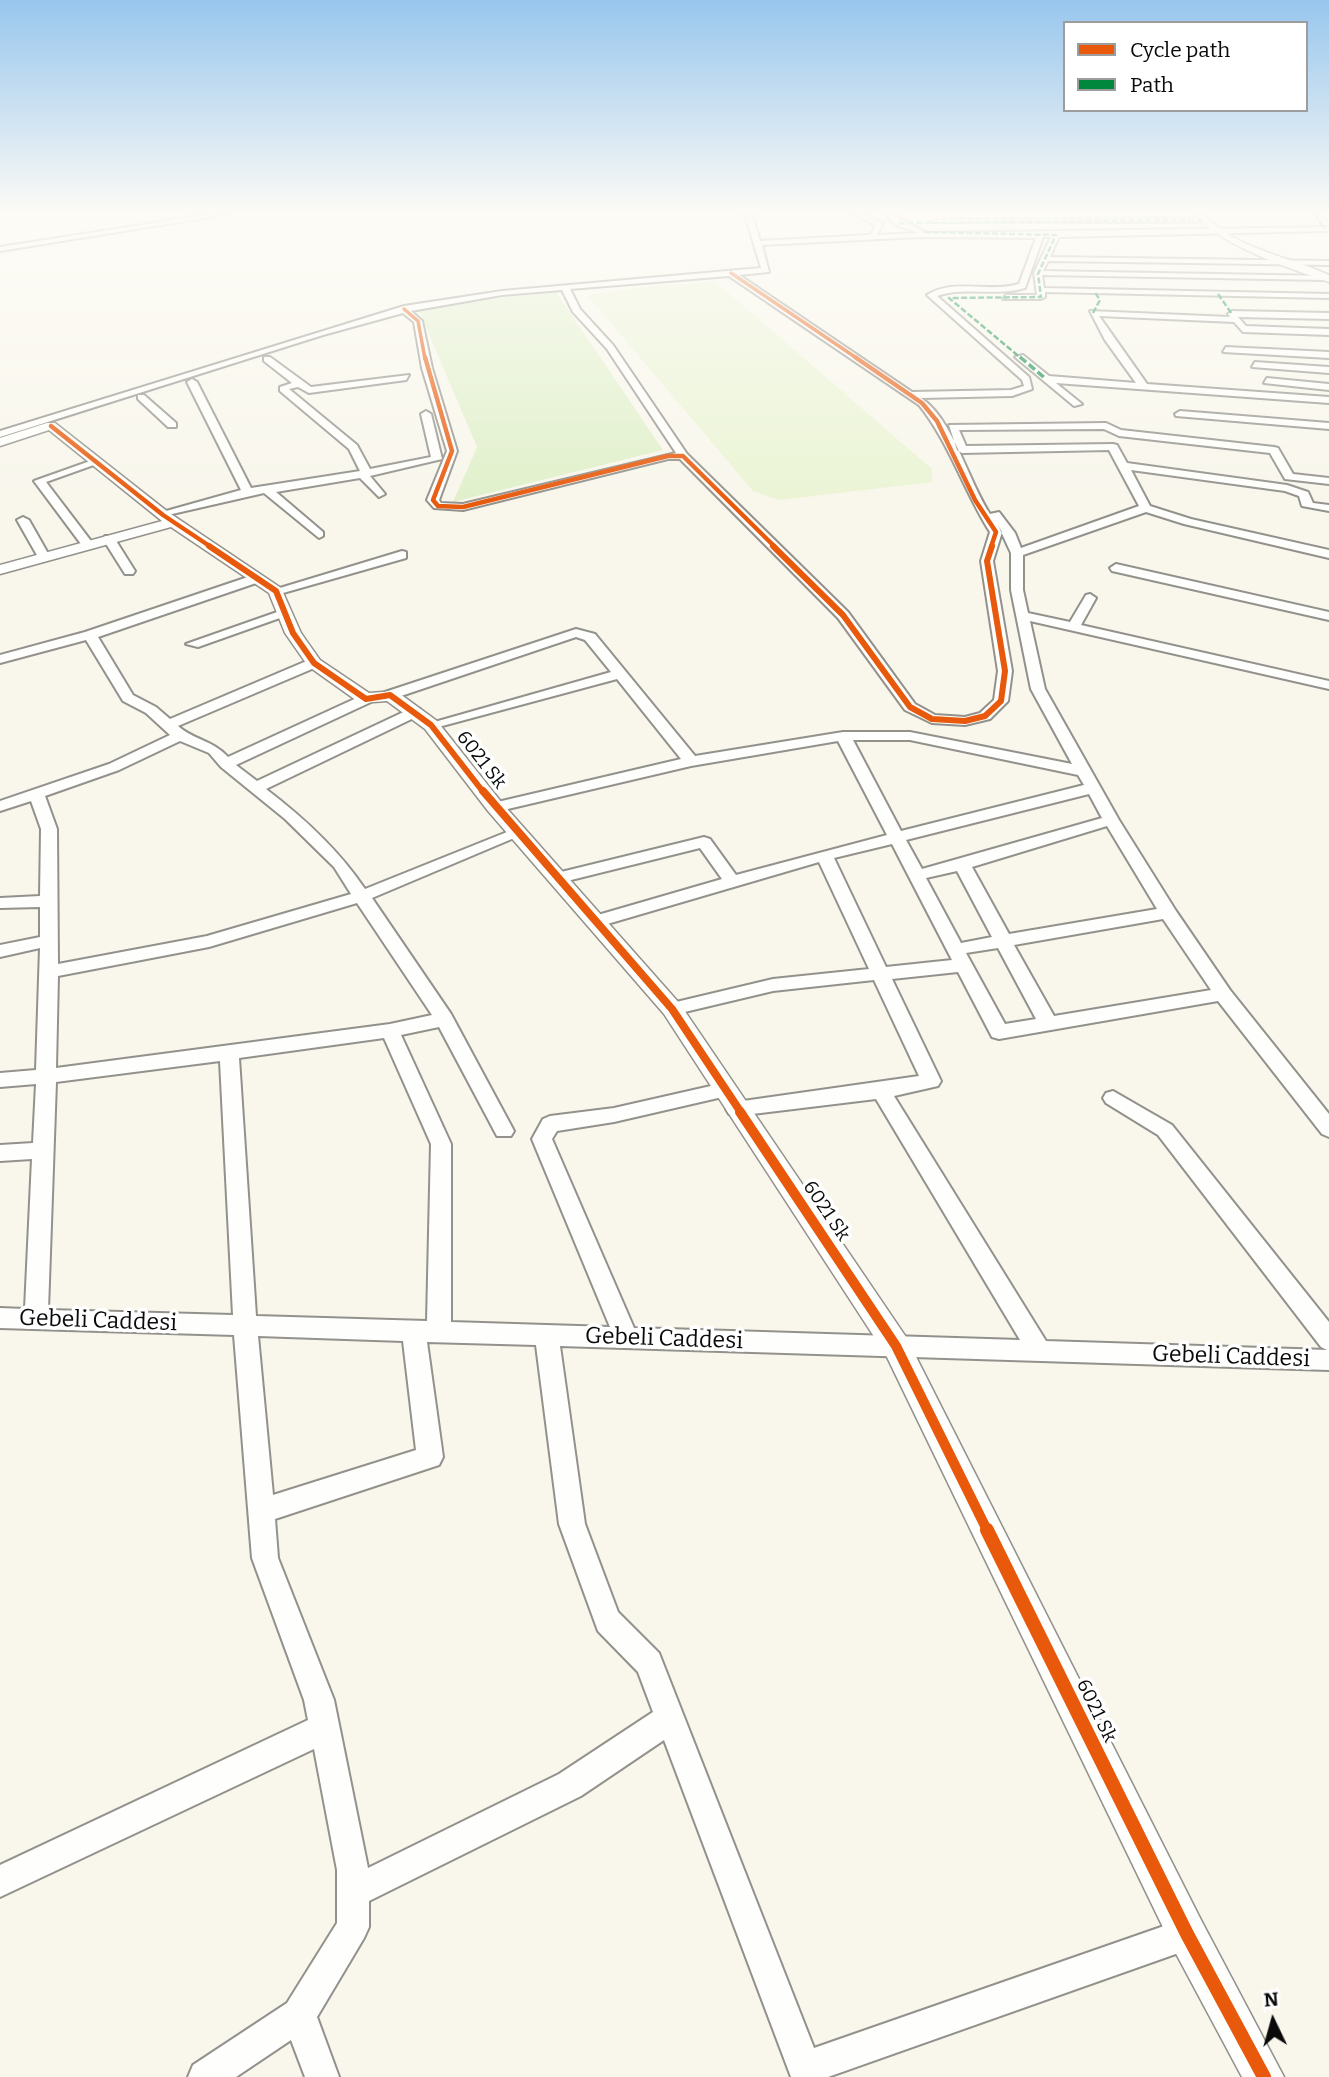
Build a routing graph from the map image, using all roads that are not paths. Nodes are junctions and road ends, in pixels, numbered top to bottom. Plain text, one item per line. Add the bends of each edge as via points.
1 (401, 311) edge
2 (405, 311) edge
3 (577, 311) edge
4 (786, 311) edge
5 (949, 311) edge
6 (964, 311) edge
7 (1231, 311) edge
8 (1093, 313) joint
9 (1329, 316) edge
10 (1235, 317) junction
11 (378, 322) dead end
12 (1329, 332) edge
13 (1226, 350) dead end
14 (1329, 355) edge
15 (267, 359) junction
16 (1255, 365) dead end
17 (1329, 370) edge
18 (406, 377) dead end
19 (1046, 379) junction
20 (1267, 381) dead end
21 (192, 382) junction
22 (299, 384) junction
23 (1329, 387) edge
24 (1145, 388) junction
25 (909, 395) junction
26 (141, 397) junction
27 (1329, 400) edge
28 (1077, 404) dead end
29 (426, 414) dead end
30 (1180, 414) dead end
31 (172, 425) dead end
32 (51, 426) junction
33 (1329, 426) edge
34 (0, 434) edge
35 (0, 442) edge
36 (962, 449) junction
37 (683, 456) junction
38 (97, 462) junction
39 (1124, 466) junction
40 (364, 474) junction
41 (1329, 481) edge
42 (1288, 483) junction
43 (266, 489) junction
44 (247, 492) junction
45 (379, 494) dead end
46 (1146, 508) junction
47 (1329, 508) edge
48 (168, 518) junction
49 (23, 520) dead end
50 (320, 534) dead end
51 (109, 540) junction
52 (88, 545) junction
53 (1017, 553) junction
54 (1329, 554) edge
55 (402, 555) dead end
56 (44, 557) junction
57 (1116, 568) dead end
58 (0, 570) edge
59 (129, 571) dead end
60 (272, 595) junction
61 (1090, 598) dead end
62 (1022, 615) junction
63 (1329, 616) edge
64 (1074, 626) junction
65 (90, 635) junction
66 (193, 644) dead end
67 (0, 659) edge
68 (314, 663) junction
69 (620, 674) junction
70 (1329, 684) edge
71 (378, 697) junction
72 (423, 719) junction
73 (175, 731) junction
74 (843, 736) junction
75 (691, 761) junction
76 (226, 764) junction
77 (1083, 771) junction
78 (1092, 787) junction
79 (255, 788) junction
80 (36, 794) junction
81 (1, 803) edge
82 (495, 807) junction
83 (1111, 820) junction
84 (518, 833) junction
85 (897, 837) junction
86 (824, 855) junction
87 (962, 866) junction
88 (918, 875) junction
89 (559, 878) junction
90 (731, 880) junction
91 (362, 896) junction
92 (50, 901) junction
93 (0, 903) edge
94 (1168, 913) junction
95 (597, 921) junction
96 (51, 940) junction
97 (1006, 942) junction
98 (0, 951) edge
99 (960, 957) junction
100 (49, 972) junction
101 (880, 974) junction
102 (1223, 994) junction
103 (672, 1009) junction
104 (444, 1020) junction
105 (1049, 1025) junction
106 (390, 1031) junction
107 (229, 1053) junction
108 (46, 1076) junction
109 (0, 1080) edge
110 (881, 1091) junction
111 (1113, 1098) dead end
112 (730, 1099) junction
113 (1329, 1129) edge
114 (504, 1131) dead end
115 (41, 1150) junction
116 (0, 1153) edge
117 (0, 1318) edge
118 (36, 1319) junction
119 (245, 1326) junction
120 (426, 1332) junction
121 (547, 1336) junction
122 (626, 1338) junction
123 (896, 1346) junction
124 (1039, 1350) junction
125 (1327, 1358) edge
126 (260, 1511) junction
127 (671, 1718) junction
128 (325, 1728) junction
129 (0, 1881) edge
130 (353, 1892) junction
131 (1187, 1934) junction
132 (299, 2015) junction
133 (807, 2073) edge
134 (205, 2077) edge
135 (322, 2077) edge
136 (1264, 2077) edge

1 - 34 street
2 - 37 street via 418,321 452,451 435,492 433,500 438,506 463,507
3 - 37 street via 610,347
4 - 25 street
5 - 25 street via 1027,379 1028,387 1012,393
6 - 19 street
7 - 10 street
8 - 10 street
8 - 24 street
9 - 10 street
10 - 12 street via 1243,329
11 - 15 street
13 - 14 street
15 - 21 street
15 - 22 street
16 - 17 street
18 - 22 street via 309,390
19 - 24 street
19 - 28 street
20 - 23 street
21 - 26 street
21 - 44 street
22 - 40 street via 283,389 353,447
24 - 27 street
25 - 37 street via 937,421 975,500 996,531 987,561 1004,671 1001,701 976,719 932,719 909,707 843,615
26 - 31 street
26 - 32 street
29 - 40 street via 437,459
30 - 33 street
32 - 35 street
32 - 38 street, 6021 Sk
36 - 39 street via 1113,447
36 - 42 street via 953,427 1106,426 1119,433 1274,450
36 - 53 street via 988,506 1009,533
38 - 48 street, 6021 Sk
38 - 52 street via 39,481
39 - 42 street
39 - 46 street
40 - 43 street
40 - 45 street
41 - 42 street
42 - 47 street via 1304,494 1308,506
43 - 44 street
43 - 50 street
44 - 48 street
46 - 53 street
46 - 54 street
48 - 51 street
48 - 60 street, 6021 Sk
49 - 56 street
51 - 52 street
51 - 59 street
52 - 56 street
53 - 62 street
55 - 60 street
56 - 58 street
57 - 63 street
60 - 65 street
60 - 66 street
60 - 68 street, 6021 Sk
61 - 64 street
62 - 64 street
62 - 77 street via 1038,689
64 - 70 street
65 - 67 street
65 - 73 street via 128,698 152,710
68 - 71 street, 6021 Sk
68 - 73 street
69 - 71 street via 590,637 576,633
69 - 72 street
69 - 75 street
71 - 72 street, 6021 Sk
71 - 76 street
72 - 79 street
72 - 82 street, 6021 Sk
73 - 76 street via 214,750
73 - 80 street via 114,767
74 - 75 street
74 - 77 street via 910,736
74 - 85 street
75 - 82 street
76 - 79 street
77 - 78 street
78 - 83 street
78 - 85 street
79 - 91 street via 340,864
80 - 81 street
80 - 92 street via 49,829
82 - 84 street, 6021 Sk
83 - 87 street
83 - 94 street
84 - 89 street, 6021 Sk
84 - 91 street
85 - 86 street
85 - 88 street
86 - 90 street
86 - 101 street
87 - 88 street
87 - 97 street
88 - 99 street
89 - 90 street via 704,842
89 - 95 street, 6021 Sk
90 - 95 street
91 - 100 street via 209,942
91 - 104 street
92 - 93 street
92 - 96 street
94 - 97 street
94 - 102 street
95 - 103 street, 6021 Sk
96 - 98 street
96 - 100 street
97 - 99 street
97 - 105 street
99 - 101 street
99 - 105 street via 999,1032
100 - 108 street
101 - 103 street via 773,985
101 - 110 street via 930,1081
102 - 105 street
102 - 113 street
103 - 112 street, 6021 Sk
104 - 106 street
104 - 114 street
106 - 107 street
106 - 120 street via 441,1144
107 - 108 street
107 - 119 street
108 - 109 street
108 - 115 street
110 - 112 street
110 - 124 street
111 - 125 street via 1166,1129
112 - 122 street via 550,1124 542,1139
112 - 123 street, 6021 Sk
115 - 116 street
115 - 118 street
117 - 118 street, Gebeli Caddesi
118 - 119 street, Gebeli Caddesi
119 - 120 street, Gebeli Caddesi
119 - 126 street
120 - 121 street, Gebeli Caddesi
120 - 126 street via 430,1457
121 - 122 street, Gebeli Caddesi
121 - 127 street via 572,1524 608,1621 649,1663
122 - 123 street, Gebeli Caddesi
123 - 124 street, Gebeli Caddesi
123 - 131 street, 6021 Sk
124 - 125 street, Gebeli Caddesi
126 - 128 street via 265,1558 319,1700
127 - 130 street via 570,1785
127 - 133 street
128 - 129 street
128 - 130 street via 353,1870
130 - 132 street via 353,1927
131 - 133 street
131 - 136 street, 6021 Sk
132 - 134 street
132 - 135 street

